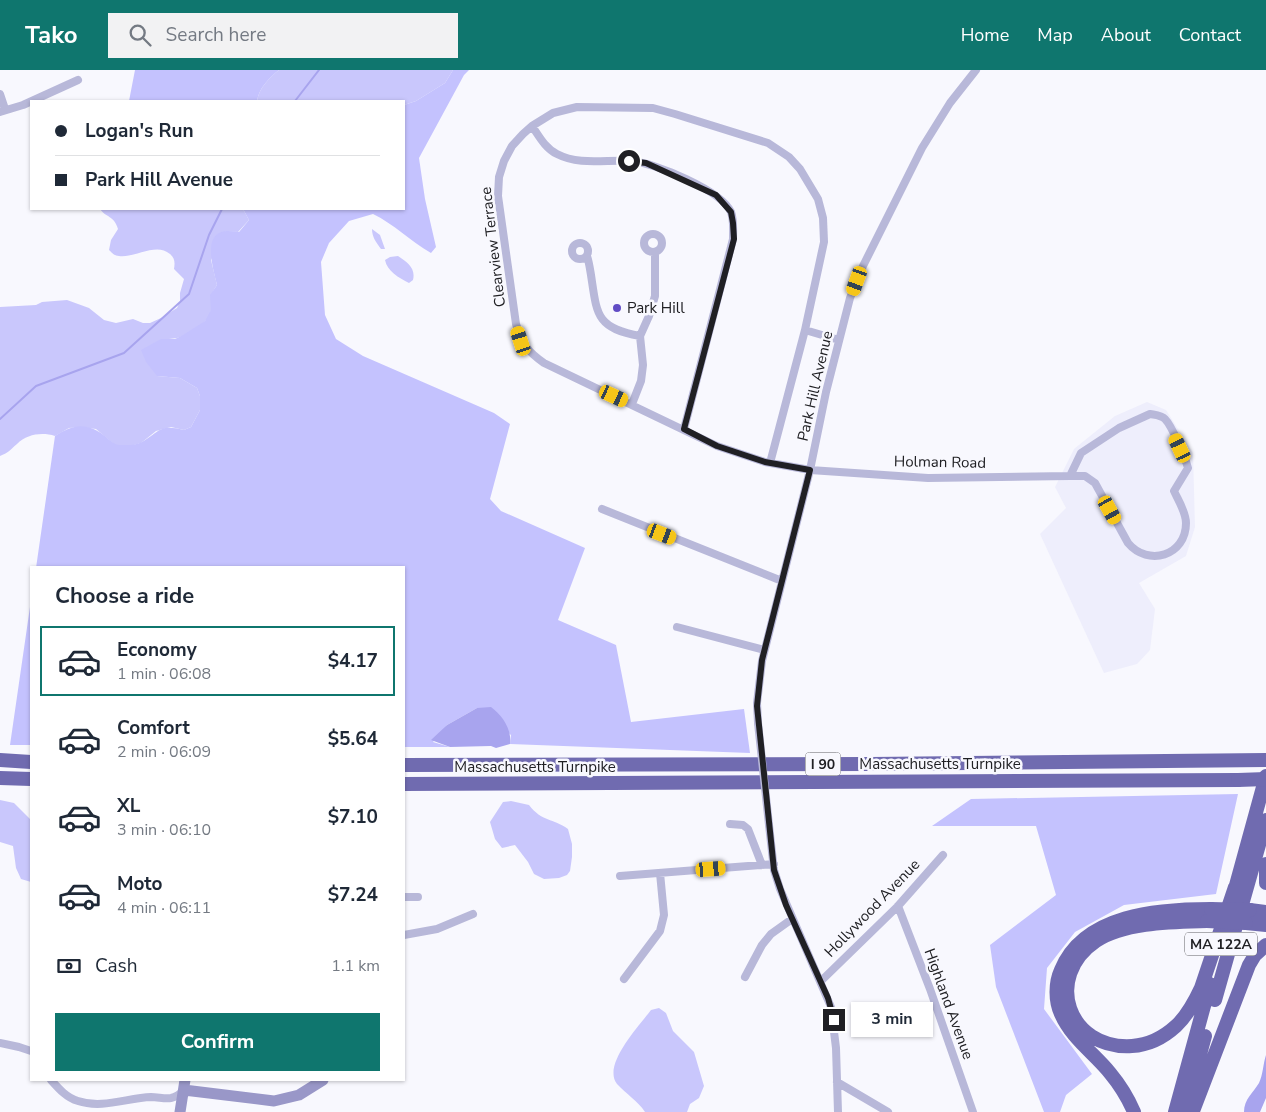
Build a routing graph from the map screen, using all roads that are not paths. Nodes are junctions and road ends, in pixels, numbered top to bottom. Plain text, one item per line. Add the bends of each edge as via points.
1 (976, 70) edge
2 (78, 80) dead end
3 (0, 94) edge
4 (33, 100) edge
5 (30, 101) edge
6 (3, 110) edge
7 (532, 126) junction
8 (655, 252) dead end
9 (587, 256) dead end
10 (805, 330) junction
11 (640, 336) junction
12 (839, 340) junction
13 (632, 404) junction
14 (684, 429) junction
15 (770, 463) junction
16 (810, 470) junction
17 (1070, 476) junction
18 (602, 509) dead end
19 (782, 581) junction
20 (677, 626) dead end
21 (764, 650) junction
22 (0, 760) edge
23 (1266, 760) edge
24 (30, 762) edge
25 (405, 765) edge
26 (0, 778) edge
27 (1266, 778) edge
28 (30, 780) edge
29 (405, 784) edge
30 (1266, 820) edge
31 (730, 824) dead end
32 (943, 855) dead end
33 (774, 864) junction
34 (1266, 864) edge
35 (762, 865) junction
36 (660, 873) junction
37 (620, 876) dead end
38 (1266, 883) edge
39 (1235, 888) junction
40 (405, 897) edge
41 (418, 897) dead end
42 (898, 906) junction
43 (1266, 912) edge
44 (474, 914) dead end
45 (1209, 915) junction
46 (1248, 917) junction
47 (792, 919) junction
48 (1266, 925) edge
49 (405, 935) edge
50 (1266, 945) edge
51 (745, 977) dead end
52 (624, 980) dead end
53 (821, 980) junction
54 (0, 1043) edge
55 (30, 1051) edge
56 (52, 1081) edge
57 (321, 1081) edge
58 (837, 1082) junction
59 (184, 1085) edge
60 (180, 1112) edge
61 (838, 1112) edge
62 (888, 1112) edge
63 (973, 1112) edge
64 (1134, 1112) edge
65 (1175, 1112) edge
66 (1184, 1112) edge
67 (1192, 1112) edge

1 - 12 street, Park Hill Avenue via 939,118 914,163 863,266
2 - 4 street
3 - 6 street
5 - 6 street
7 - 10 street, Clearview Terrace via 553,113 577,107 653,108 768,143 788,157 807,178 823,218 824,242
7 - 13 street, Clearview Terrace via 512,146 504,161 498,196 521,341 532,355 544,363
7 - 14 street via 545,145 556,153 589,162 646,163 716,195 731,212 734,239
8 - 11 street via 655,296
9 - 11 street via 600,317 606,325
10 - 12 street
10 - 15 street, Clearview Terrace
11 - 13 street via 643,365
12 - 16 street, Park Hill Avenue
13 - 14 street, Clearview Terrace
14 - 15 street, Clearview Terrace via 717,446
15 - 16 street, Clearview Terrace
16 - 17 street, Holman Road via 928,478
16 - 19 street, Park Hill Avenue
17 - 17 street, Holman Road via 1081,453 1112,432 1150,414 1158,415 1165,419 1188,468 1174,491 1186,517 1182,539 1163,556 1137,551 1128,543 1095,483 1085,476
18 - 19 street
19 - 21 street, Park Hill Avenue
20 - 21 street
21 - 33 street, Park Hill Avenue, bridge via 757,706
22 - 24 highway
23 - 25 highway, Massachusetts Turnpike / I 90
26 - 28 highway
27 - 29 highway, Massachusetts Turnpike / I 90, bridge
27 - 39 highway, MA 122A
30 - 66 highway, MA 122A
31 - 35 street via 743,825 748,829
32 - 42 street, Hollywood Avenue
33 - 35 street
33 - 47 street, Park Hill Avenue
34 - 38 highway
35 - 36 street
36 - 37 street
36 - 52 street via 664,915 660,931
39 - 45 highway via 1201,988 1177,1026 1150,1042 1124,1046 1100,1042 1087,1034 1071,1012 1068,998 1070,971 1080,956 1097,940 1110,935 1141,926
39 - 65 highway, MA 122A
40 - 41 street
42 - 53 street, Hollywood Avenue
42 - 63 street, Highland Avenue
43 - 46 highway
44 - 49 street via 437,929
45 - 46 highway, bridge
45 - 64 highway via 1166,910 1126,919 1092,932 1073,949 1059,975 1057,1003 1061,1014 1078,1040 1110,1073
46 - 48 highway
47 - 51 street via 771,934
47 - 53 street, Park Hill Avenue
50 - 67 highway via 1250,965
53 - 58 street, Park Hill Avenue via 833,1013
54 - 55 street
56 - 59 street via 70,1098 93,1104 170,1098 178,1096
57 - 59 street via 299,1095 274,1101
58 - 61 street, Park Hill Avenue
58 - 62 street
59 - 60 street

